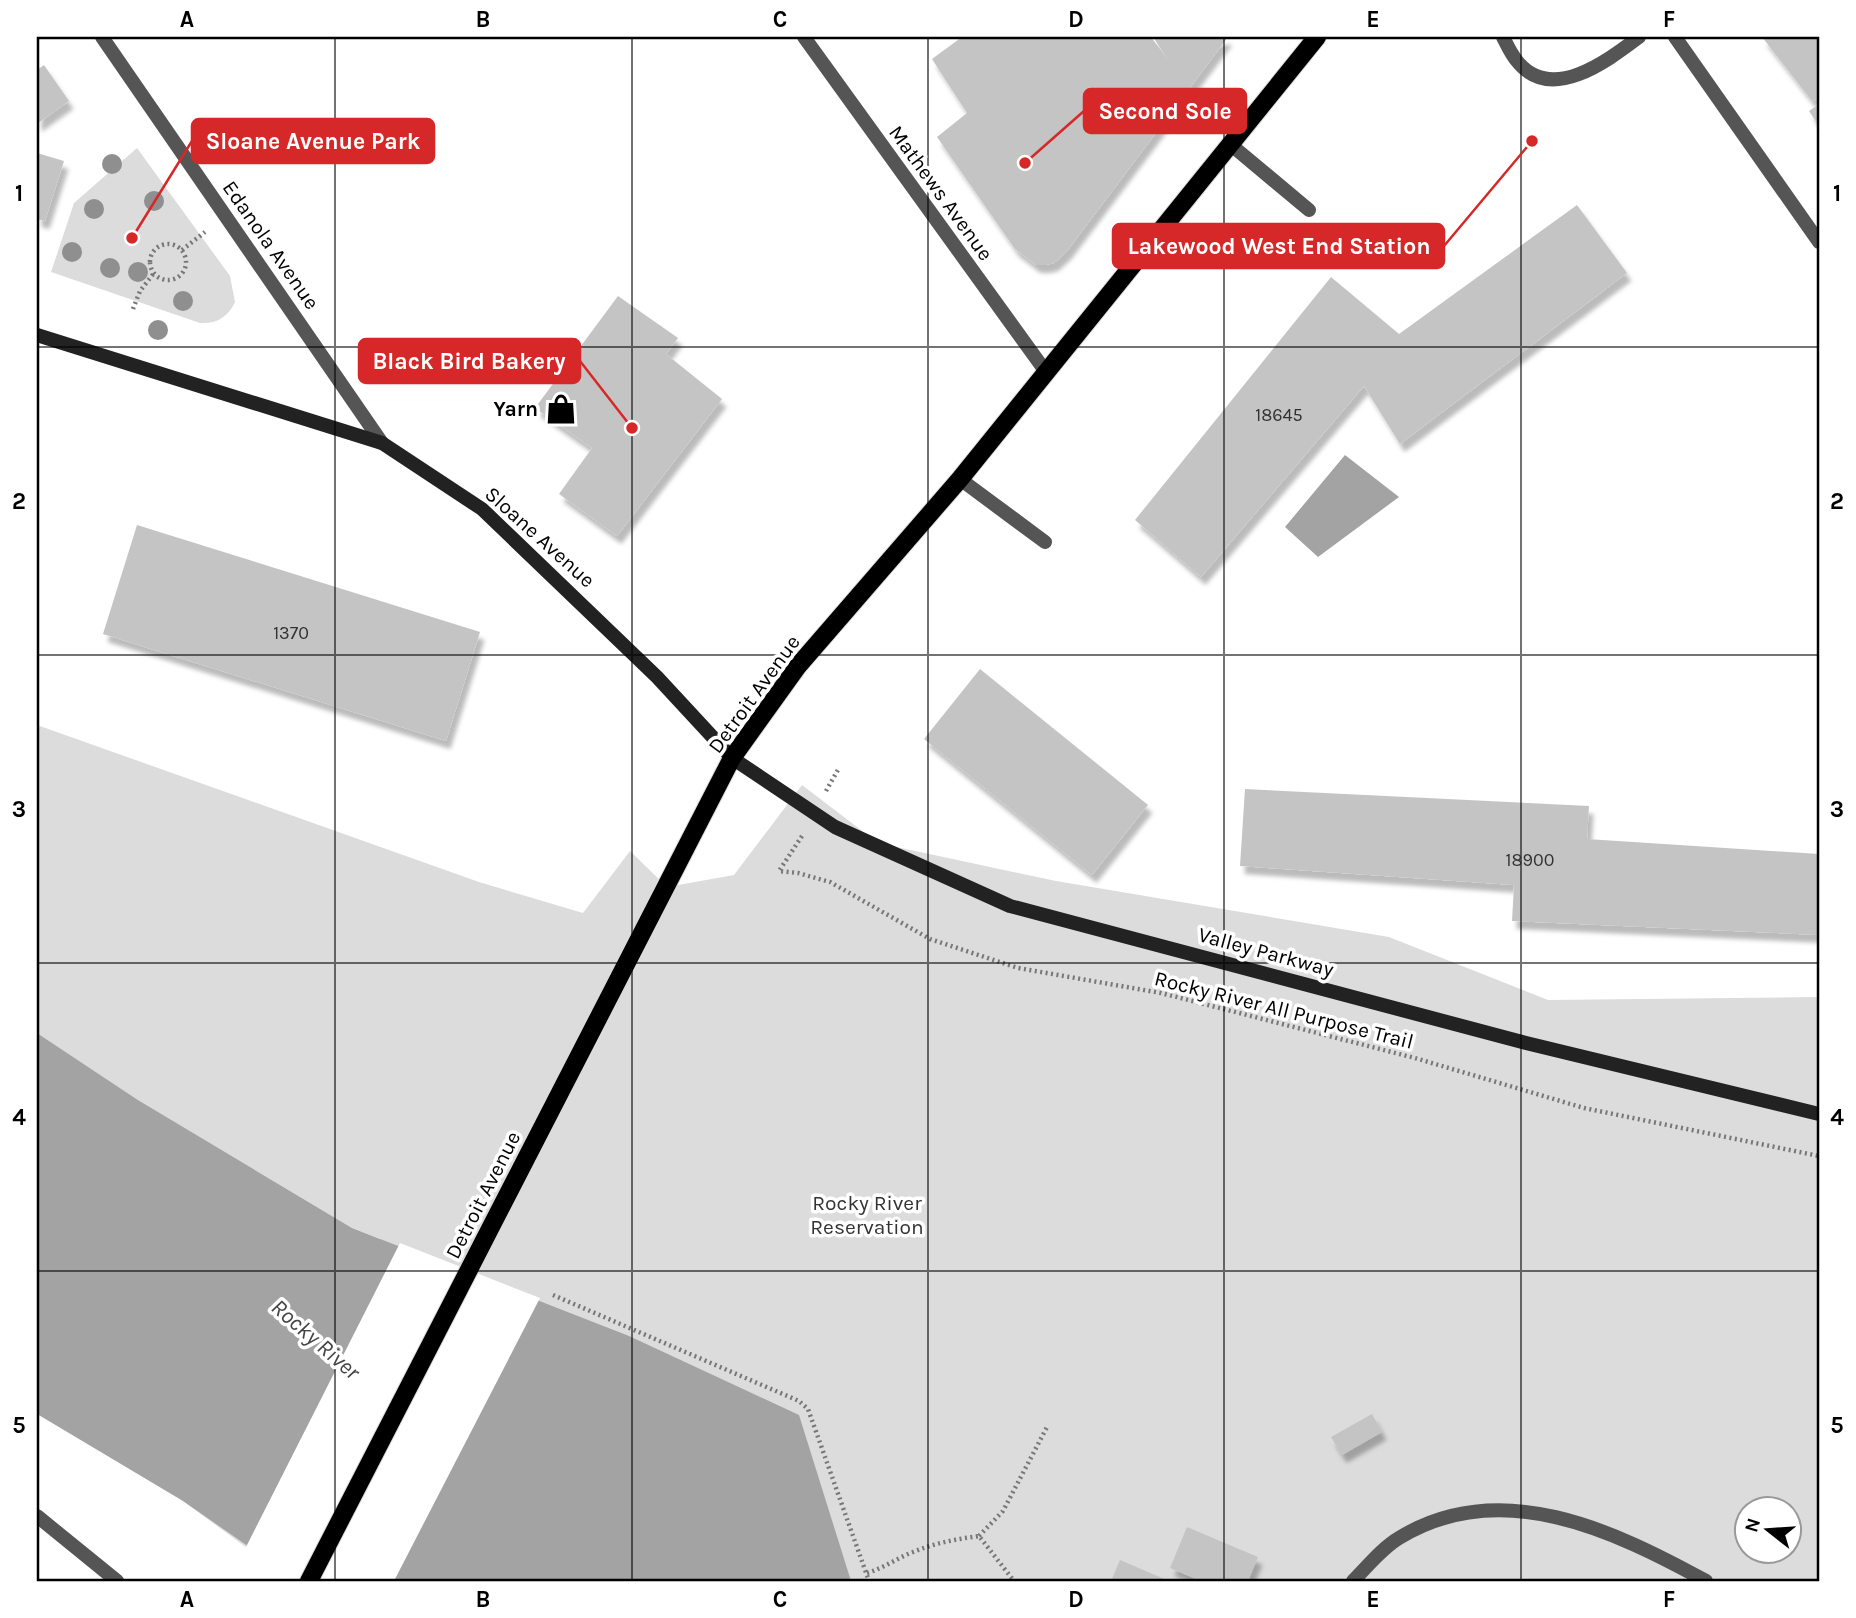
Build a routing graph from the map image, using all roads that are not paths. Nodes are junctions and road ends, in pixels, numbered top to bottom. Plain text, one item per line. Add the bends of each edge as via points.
1 (102, 37) edge
2 (803, 37) edge
3 (1317, 37) edge
4 (1503, 37) edge
5 (1639, 37) edge
6 (1675, 37) edge
7 (1230, 144) junction
8 (1309, 210) dead end
9 (1819, 242) edge
10 (37, 335) edge
11 (1046, 372) junction
12 (382, 443) junction
13 (960, 480) junction
14 (1045, 542) dead end
15 (732, 758) junction
16 (1819, 1114) edge
17 (37, 1516) edge
18 (117, 1581) edge
19 (309, 1581) edge
20 (1353, 1581) edge
21 (1706, 1581) edge

1 - 12 street, Edanola Avenue
2 - 11 street, Mathews Avenue
3 - 7 main road, Detroit Avenue
4 - 5 street via 1517,62 1550,81 1572,78
6 - 9 street
7 - 8 street
7 - 11 main road, Detroit Avenue
10 - 12 street, Sloane Avenue
11 - 13 main road, Detroit Avenue
12 - 15 street, Sloane Avenue via 482,509 657,677
13 - 14 street
13 - 15 main road, Detroit Avenue via 798,666
15 - 16 street, Valley Parkway via 835,827 1010,905 1526,1043
15 - 19 main road, Detroit Avenue
17 - 18 street
20 - 21 street via 1398,1538 1448,1514 1511,1508 1582,1523

